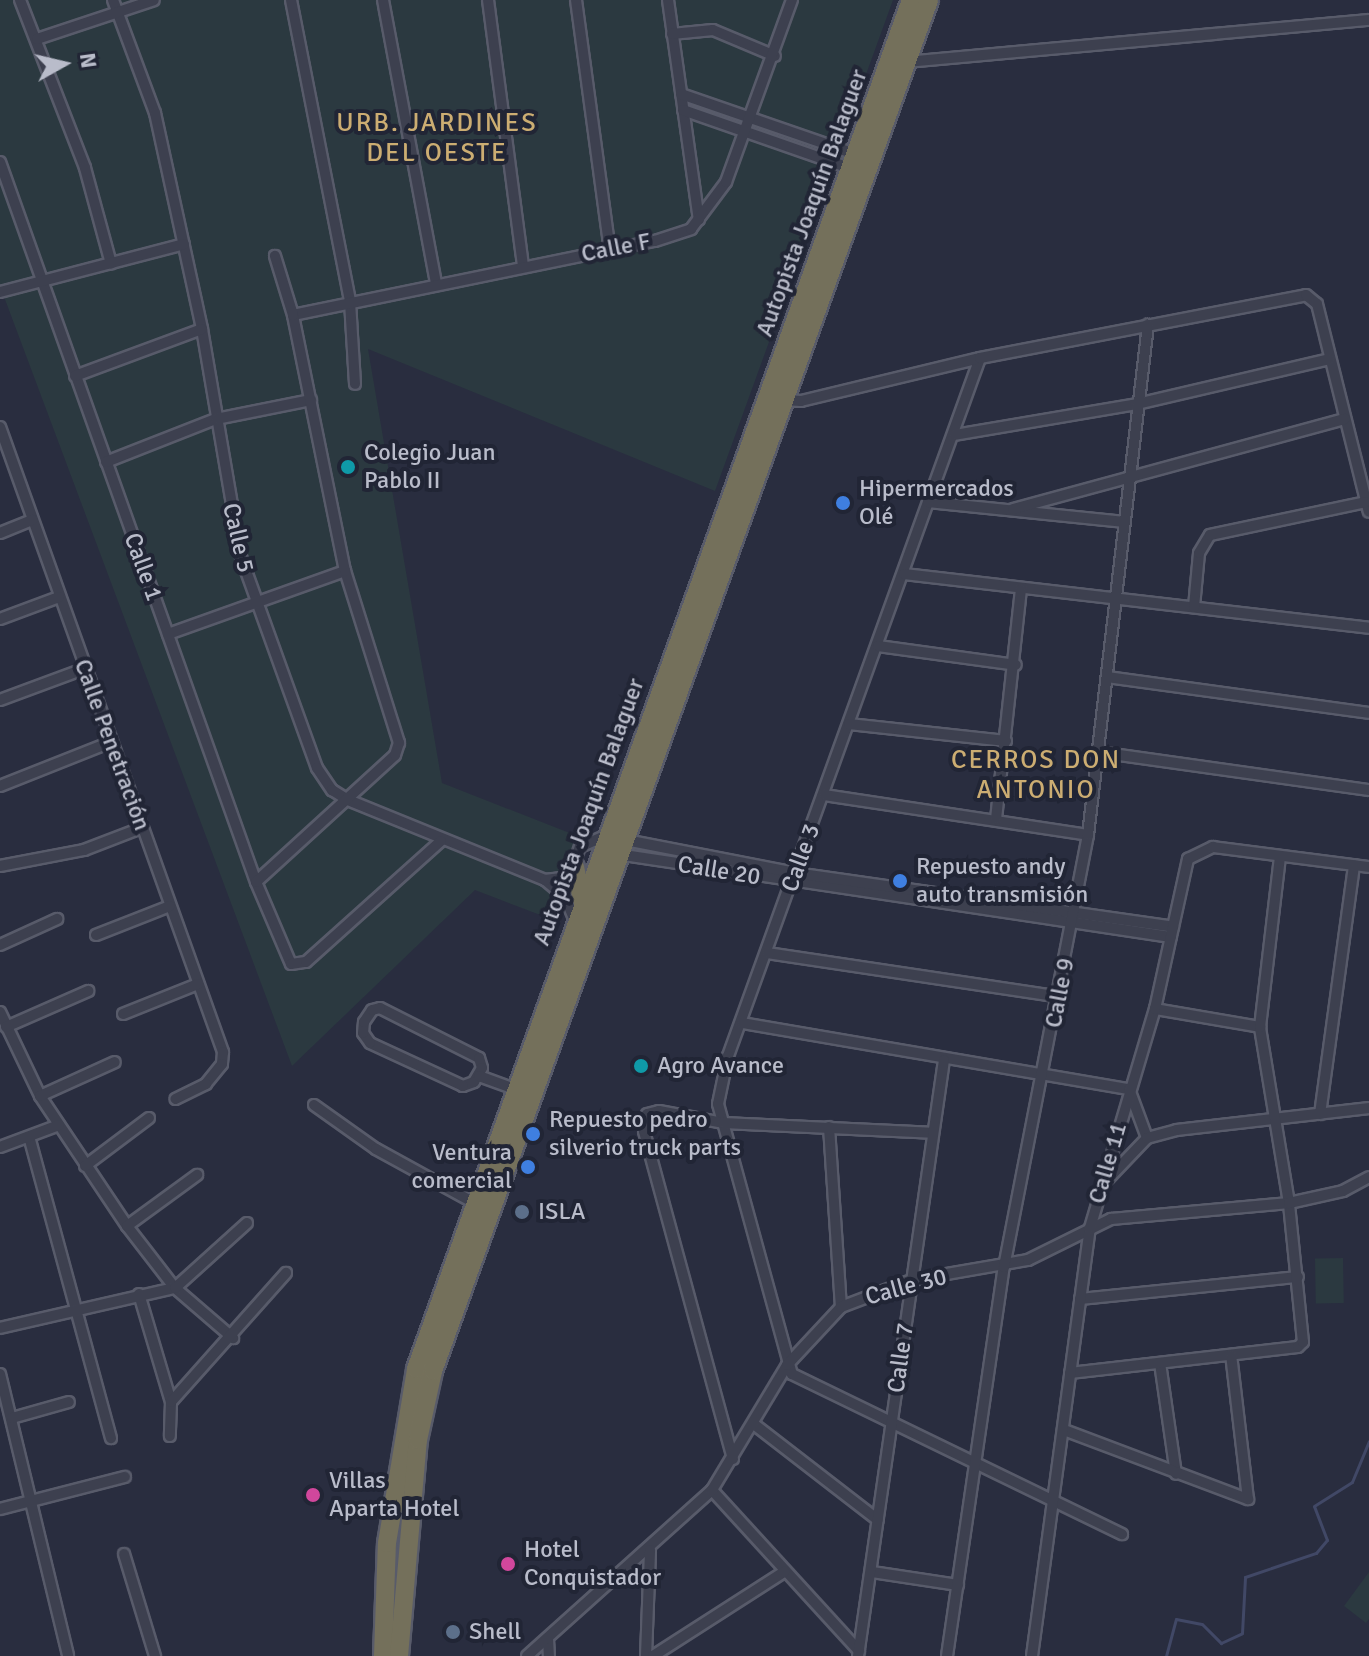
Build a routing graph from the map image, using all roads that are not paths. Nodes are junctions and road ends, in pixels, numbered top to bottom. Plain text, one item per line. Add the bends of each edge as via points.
1 (20, 0) edge
2 (154, 0) edge
3 (291, 0) edge
4 (383, 0) edge
5 (488, 0) edge
6 (576, 0) edge
7 (668, 0) edge
8 (792, 0) edge
9 (911, 0) edge
10 (929, 0) edge
11 (115, 5) edge
12 (1369, 20) edge
13 (672, 34) junction
14 (37, 39) junction
15 (775, 56) junction
16 (906, 62) junction
17 (681, 94) junction
18 (683, 110) junction
19 (752, 117) junction
20 (747, 131) junction
21 (853, 161) junction
22 (0, 162) edge
23 (699, 220) junction
24 (184, 244) junction
25 (610, 251) junction
26 (275, 256) dead end
27 (111, 264) junction
28 (523, 266) junction
29 (41, 283) junction
30 (436, 283) junction
31 (0, 292) edge
32 (350, 302) junction
33 (293, 315) junction
34 (1148, 325) junction
35 (202, 329) junction
36 (980, 358) junction
37 (1330, 359) junction
38 (75, 376) junction
39 (355, 384) dead end
40 (311, 400) junction
41 (783, 400) junction
42 (1137, 404) junction
43 (216, 419) junction
44 (1345, 419) junction
45 (0, 427) edge
46 (954, 435) junction
47 (4, 450) edge
48 (106, 462) junction
49 (1129, 479) junction
50 (928, 502) junction
51 (1368, 507) edge
52 (1013, 509) junction
53 (33, 520) junction
54 (1125, 522) junction
55 (0, 533) edge
56 (345, 571) junction
57 (904, 574) junction
58 (1021, 589) junction
59 (59, 597) junction
60 (1117, 597) junction
61 (253, 602) junction
62 (1194, 607) junction
63 (0, 619) edge
64 (1369, 628) edge
65 (168, 634) junction
66 (878, 646) junction
67 (1016, 665) junction
68 (84, 669) junction
69 (1107, 677) junction
70 (0, 700) edge
71 (1369, 713) edge
72 (849, 724) junction
73 (1006, 741) junction
74 (111, 742) junction
75 (1098, 752) junction
76 (0, 786) edge
77 (1369, 790) edge
78 (824, 795) junction
79 (348, 800) junction
80 (996, 819) junction
81 (141, 828) junction
82 (1088, 835) junction
83 (441, 841) junction
84 (611, 845) junction
85 (1280, 856) junction
86 (1354, 865) junction
87 (0, 866) edge
88 (575, 867) junction
89 (1369, 867) edge
90 (793, 878) junction
91 (545, 880) junction
92 (256, 882) junction
93 (582, 900) junction
94 (170, 906) junction
95 (1075, 917) junction
96 (57, 919) dead end
97 (575, 920) junction
98 (1172, 932) junction
99 (96, 935) dead end
100 (0, 945) edge
101 (767, 953) junction
102 (198, 984) junction
103 (88, 991) dead end
104 (1060, 997) junction
105 (1155, 1009) junction
106 (0, 1012) edge
107 (123, 1014) dead end
108 (742, 1023) junction
109 (6, 1027) junction
110 (1260, 1027) junction
111 (944, 1060) junction
112 (115, 1062) dead end
113 (1042, 1074) junction
114 (479, 1076) junction
115 (514, 1089) junction
116 (1129, 1089) junction
117 (40, 1096) junction
118 (175, 1099) dead end
119 (314, 1105) dead end
120 (1369, 1108) edge
121 (1320, 1114) junction
122 (149, 1118) dead end
123 (1277, 1120) junction
124 (723, 1123) junction
125 (59, 1125) junction
126 (829, 1127) junction
127 (932, 1133) junction
128 (1147, 1138) junction
129 (30, 1140) junction
130 (0, 1147) edge
131 (85, 1166) junction
132 (197, 1175) dead end
133 (1369, 1177) edge
134 (1101, 1187) junction
135 (473, 1202) junction
136 (1289, 1203) junction
137 (247, 1223) dead end
138 (127, 1226) junction
139 (1090, 1228) junction
140 (1004, 1267) junction
141 (286, 1273) dead end
142 (1298, 1277) junction
143 (912, 1280) junction
144 (175, 1288) junction
145 (139, 1294) junction
146 (1080, 1299) junction
147 (841, 1307) junction
148 (76, 1310) junction
149 (0, 1328) edge
150 (233, 1338) junction
151 (1231, 1355) junction
152 (1160, 1363) junction
153 (787, 1365) junction
154 (1070, 1373) junction
155 (0, 1374) edge
156 (69, 1402) dead end
157 (171, 1402) junction
158 (12, 1418) junction
159 (891, 1423) junction
160 (755, 1425) junction
161 (1064, 1430) junction
162 (170, 1436) dead end
163 (111, 1438) dead end
164 (733, 1459) junction
165 (977, 1461) junction
166 (1176, 1474) junction
167 (125, 1477) dead end
168 (712, 1490) junction
169 (1052, 1499) junction
170 (33, 1501) junction
171 (0, 1509) edge
172 (878, 1520) junction
173 (1122, 1534) dead end
174 (650, 1550) junction
175 (124, 1554) dead end
176 (784, 1572) junction
177 (872, 1572) junction
178 (958, 1585) junction
179 (548, 1639) junction
180 (858, 1654) edge
181 (68, 1656) edge
182 (155, 1656) edge
183 (383, 1656) edge
184 (399, 1656) edge
185 (527, 1656) edge
186 (549, 1656) edge
187 (646, 1656) edge
188 (653, 1656) edge
189 (947, 1656) edge
190 (1032, 1656) edge

1 - 14 street
2 - 11 street
3 - 32 street
4 - 30 street
5 - 28 street
6 - 25 street
7 - 13 street
8 - 15 street, Calle F
9 - 21 highway, Autopista Joaquín Balaguer
10 - 16 highway, Autopista Joaquín Balaguer
11 - 14 street
11 - 24 street, Calle 5 via 155,113
12 - 16 street
13 - 15 street via 713,30
13 - 17 street
14 - 27 street via 85,168
15 - 19 street, Calle F
16 - 41 highway, Autopista Joaquín Balaguer
17 - 18 street
17 - 19 street
18 - 20 street
18 - 23 street
19 - 20 street, Calle F
19 - 21 street
20 - 21 street
20 - 23 street, Calle F via 716,202
21 - 84 highway, Autopista Joaquín Balaguer
22 - 29 street, Calle 1
23 - 25 street, Calle F via 679,234
24 - 27 street
24 - 35 street, Calle 5
25 - 28 street, Calle F
26 - 33 street
27 - 29 street
28 - 30 street, Calle F
29 - 31 street
29 - 38 street, Calle 1
30 - 32 street, Calle F
32 - 33 street, Calle F
32 - 39 street
33 - 40 street
34 - 36 street
34 - 37 street via 1299,295 1312,297
34 - 42 street, Calle 9
35 - 38 street
35 - 43 street, Calle 5
36 - 41 street via 801,401
36 - 46 street, Calle 3
37 - 42 street
37 - 44 street
38 - 48 street, Calle 1
40 - 43 street
40 - 56 street
41 - 84 highway, Autopista Joaquín Balaguer
42 - 46 street
42 - 49 street, Calle 9
43 - 48 street
43 - 61 street, Calle 5
44 - 49 street
44 - 51 street
45 - 47 street, Calle Penetración
46 - 50 street, Calle 3
47 - 53 street, Calle Penetración
48 - 65 street, Calle 1
49 - 52 street
49 - 54 street, Calle 9
50 - 52 street
50 - 57 street, Calle 3
51 - 62 street via 1210,535 1199,553
52 - 54 street
53 - 55 street
53 - 59 street, Calle Penetración
54 - 60 street, Calle 9
56 - 61 street
56 - 79 street via 399,743 395,755
57 - 58 street
57 - 66 street, Calle 3
58 - 60 street
58 - 67 street
59 - 63 street
59 - 68 street, Calle Penetración
60 - 62 street
60 - 69 street, Calle 9
61 - 65 street
61 - 79 street, Calle 5 via 317,768 332,790
62 - 64 street
65 - 92 street, Calle 1
66 - 67 street
66 - 72 street, Calle 3
67 - 73 street
68 - 70 street
68 - 74 street, Calle Penetración
69 - 71 street
69 - 75 street, Calle 9
72 - 73 street
72 - 78 street, Calle 3
73 - 80 street
74 - 76 street
74 - 81 street, Calle Penetración
75 - 77 street
75 - 82 street, Calle 9
78 - 80 street
78 - 90 street, Calle 3
79 - 83 street, Calle 5
79 - 92 street
80 - 82 street
81 - 87 street via 84,850
81 - 94 street, Calle Penetración
82 - 95 street, Calle 9
83 - 91 street, Calle 5
83 - 92 street, Calle 1 via 296,966 287,959
84 - 88 street via 585,842
84 - 90 street, Calle 20
84 - 93 highway, Autopista Joaquín Balaguer
84 - 184 highway, Autopista Joaquín Balaguer via 433,1371 416,1455
85 - 86 street, Calle 11
85 - 98 street, Calle 11 via 1213,847 1196,851 1188,859
85 - 110 street
86 - 89 street, Calle 11
86 - 121 street
88 - 91 street via 565,879
88 - 93 highway
90 - 95 street, Calle 20
90 - 101 street, Calle 3
91 - 97 street, Calle 5 via 565,897
93 - 97 highway, Autopista Joaquín Balaguer
94 - 99 street
94 - 102 street, Calle Penetración
95 - 98 street, Calle 20
95 - 104 street, Calle 9
96 - 100 street
97 - 115 highway, Autopista Joaquín Balaguer
98 - 105 street, Calle 11
101 - 104 street
101 - 108 street, Calle 3
102 - 107 street
102 - 118 street, Calle Penetración via 219,1038 222,1064 206,1084
103 - 109 street
104 - 113 street, Calle 9
105 - 110 street
105 - 116 street, Calle 11
106 - 109 street
108 - 111 street
108 - 124 street, Calle 3 via 721,1078 718,1104
109 - 117 street
110 - 123 street
111 - 113 street
111 - 127 street, Calle 7
112 - 117 street
113 - 116 street
113 - 140 street, Calle 9
114 - 114 street via 463,1086 370,1043 364,1022 380,1008 479,1058
114 - 115 street
115 - 135 highway, Autopista Joaquín Balaguer
116 - 128 street
116 - 134 street, Calle 11
117 - 125 street
119 - 135 street via 376,1149
120 - 121 street
121 - 123 street
122 - 131 street
123 - 128 street via 1199,1125
123 - 136 street
124 - 126 street
124 - 153 street, Calle 3
124 - 164 street via 659,1111 647,1114 644,1131
125 - 129 street
125 - 131 street
126 - 127 street
126 - 147 street
127 - 143 street, Calle 7
128 - 134 street
129 - 130 street
129 - 148 street
131 - 138 street
132 - 138 street
133 - 136 street, Calle 30 via 1343,1191
134 - 139 street, Calle 11
135 - 183 highway, Autopista Joaquín Balaguer via 407,1404 387,1543
136 - 139 street, Calle 30 via 1111,1219
136 - 142 street
137 - 144 street
138 - 144 street
139 - 140 street, Calle 30
139 - 146 street, Calle 11
140 - 143 street, Calle 30
140 - 165 street, Calle 9
141 - 150 street
142 - 146 street
142 - 151 street via 1305,1334 1298,1347
143 - 147 street, Calle 30
143 - 159 street, Calle 7
144 - 145 street
144 - 150 street
145 - 148 street
145 - 157 street
146 - 154 street, Calle 11
147 - 153 street, Calle 30
148 - 149 street
148 - 163 street
150 - 157 street
151 - 152 street
151 - 166 street via 1250,1494 1244,1501
152 - 154 street
152 - 166 street
153 - 159 street via 802,1381
153 - 160 street, Calle 30
154 - 161 street, Calle 11
155 - 158 street
156 - 158 street
157 - 162 street
158 - 170 street
159 - 165 street
159 - 172 street, Calle 7
160 - 164 street, Calle 30
160 - 172 street
161 - 166 street
161 - 169 street, Calle 11
164 - 168 street, Calle 30
165 - 169 street
165 - 178 street, Calle 9
167 - 170 street
168 - 174 street, Calle 30
168 - 176 street
169 - 173 street
169 - 190 street, Calle 11
170 - 171 street
170 - 181 street
172 - 177 street, Calle 7
174 - 179 street, Calle 30
174 - 187 street
175 - 182 street
176 - 180 street
176 - 188 street
177 - 178 street
177 - 180 street, Calle 7
178 - 189 street, Calle 9
179 - 185 street, Calle 30
179 - 186 street

